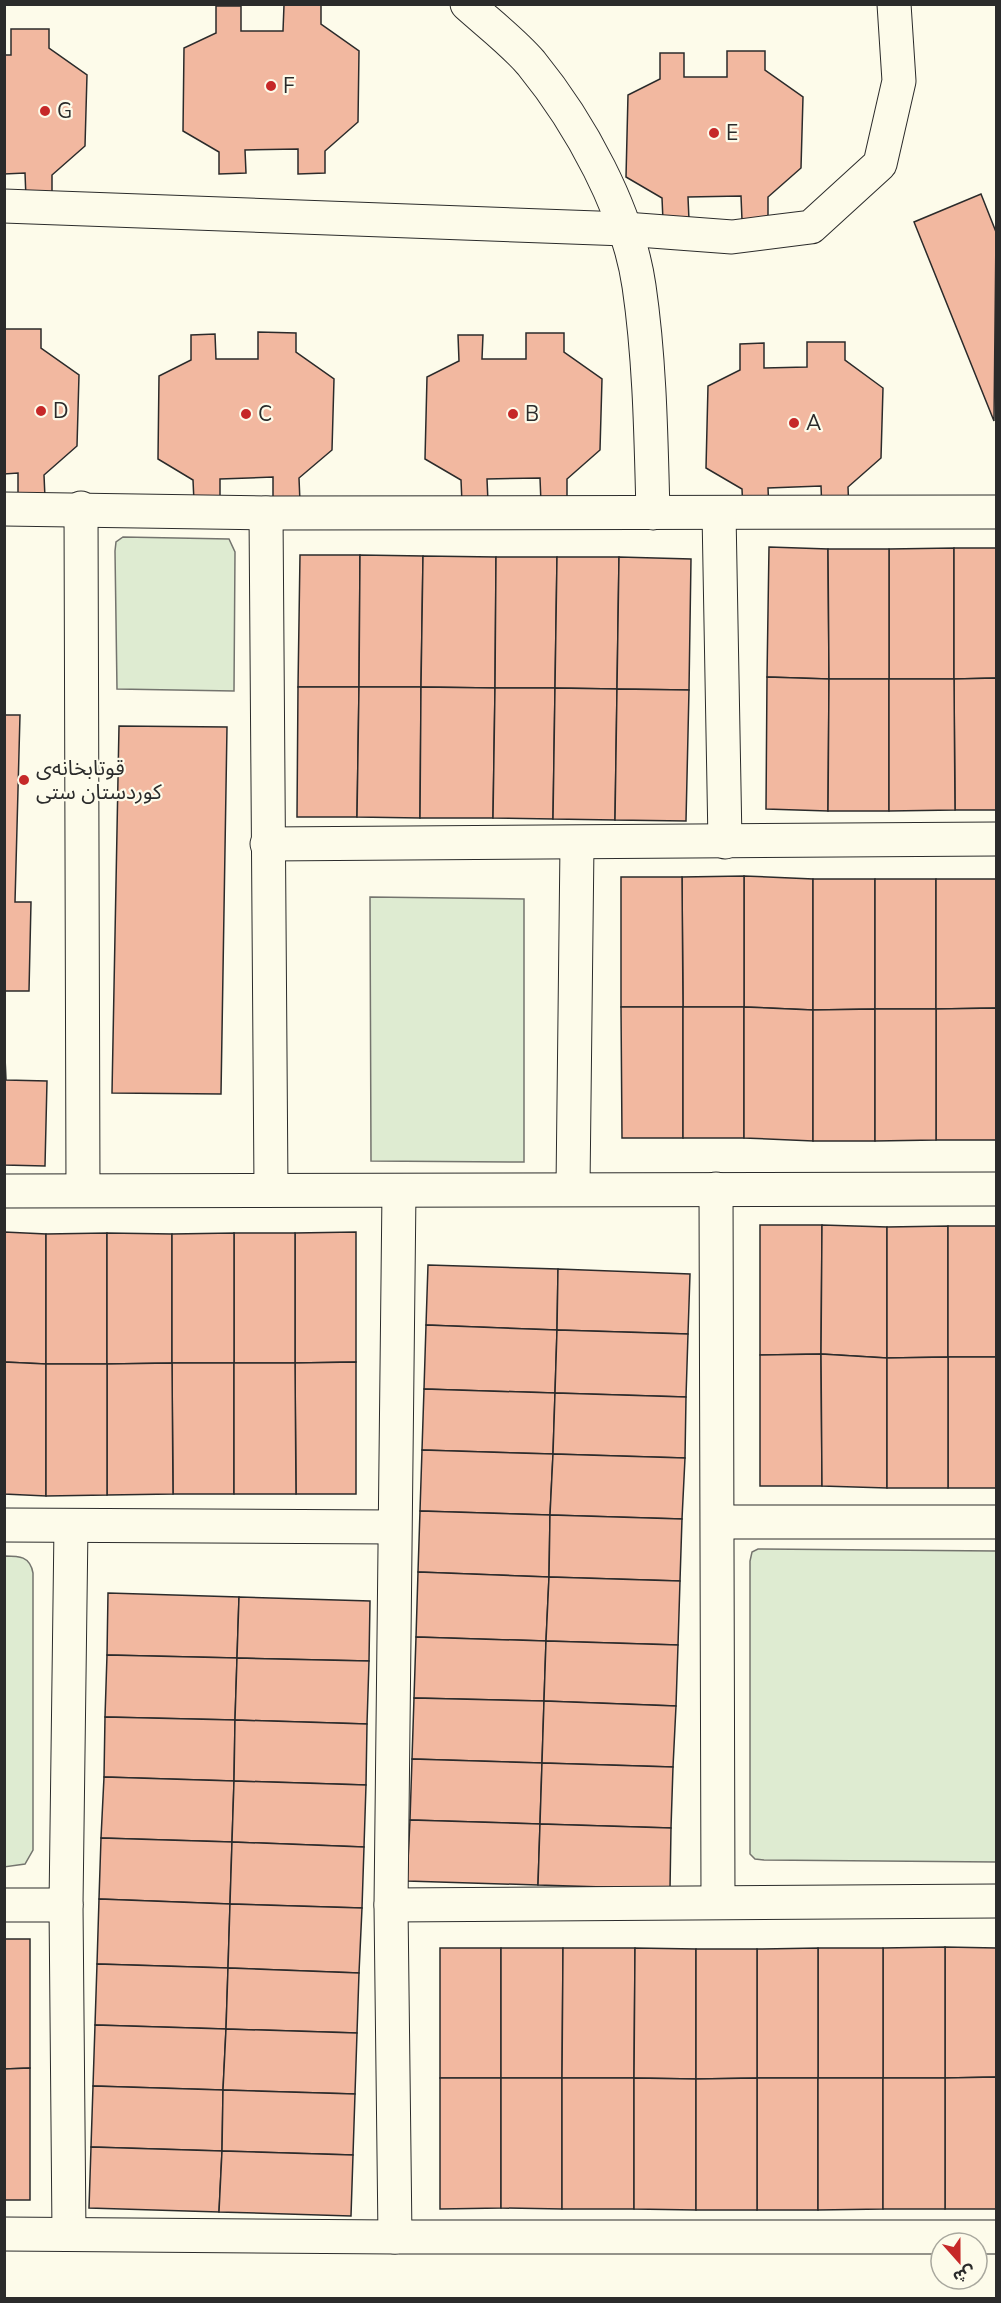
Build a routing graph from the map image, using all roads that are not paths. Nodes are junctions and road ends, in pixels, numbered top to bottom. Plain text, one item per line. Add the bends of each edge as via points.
1 (467, 4) edge
2 (894, 4) edge
3 (4, 206) edge
4 (625, 229) junction
5 (81, 508) junction
6 (4, 509) edge
7 (996, 512) edge
8 (266, 513) junction
9 (653, 513) junction
10 (719, 513) junction
11 (996, 839) edge
12 (724, 842) junction
13 (267, 844) junction
14 (576, 844) junction
15 (573, 1187) junction
16 (271, 1189) junction
17 (716, 1189) junction
18 (996, 1189) edge
19 (83, 1190) junction
20 (4, 1191) edge
21 (399, 1191) junction
22 (719, 1522) junction
23 (996, 1522) edge
24 (4, 1525) edge
25 (71, 1526) junction
26 (394, 1527) junction
27 (718, 1901) junction
28 (996, 1901) edge
29 (4, 1905) edge
30 (66, 1905) junction
31 (391, 1905) junction
32 (69, 2233) junction
33 (4, 2234) edge
34 (395, 2237) junction
35 (996, 2237) edge

1 - 4 street via 530,62 587,144
2 - 4 street via 899,81 880,164 811,227 732,237
3 - 4 street
4 - 9 street via 639,285 649,398
5 - 6 street
5 - 8 street
5 - 19 street
7 - 10 street
8 - 9 street
8 - 13 street
9 - 10 street
10 - 12 street
11 - 12 street
12 - 14 street
13 - 14 street
13 - 16 street
14 - 15 street
15 - 17 street
15 - 21 street
16 - 19 street
16 - 21 street
17 - 18 street
17 - 22 street
19 - 20 street
21 - 26 street
22 - 23 street
22 - 27 street
24 - 25 street
25 - 26 street
25 - 30 street
26 - 31 street
27 - 28 street
27 - 31 street
29 - 30 street
30 - 32 street
31 - 34 street
32 - 33 street
32 - 34 street
34 - 35 street

